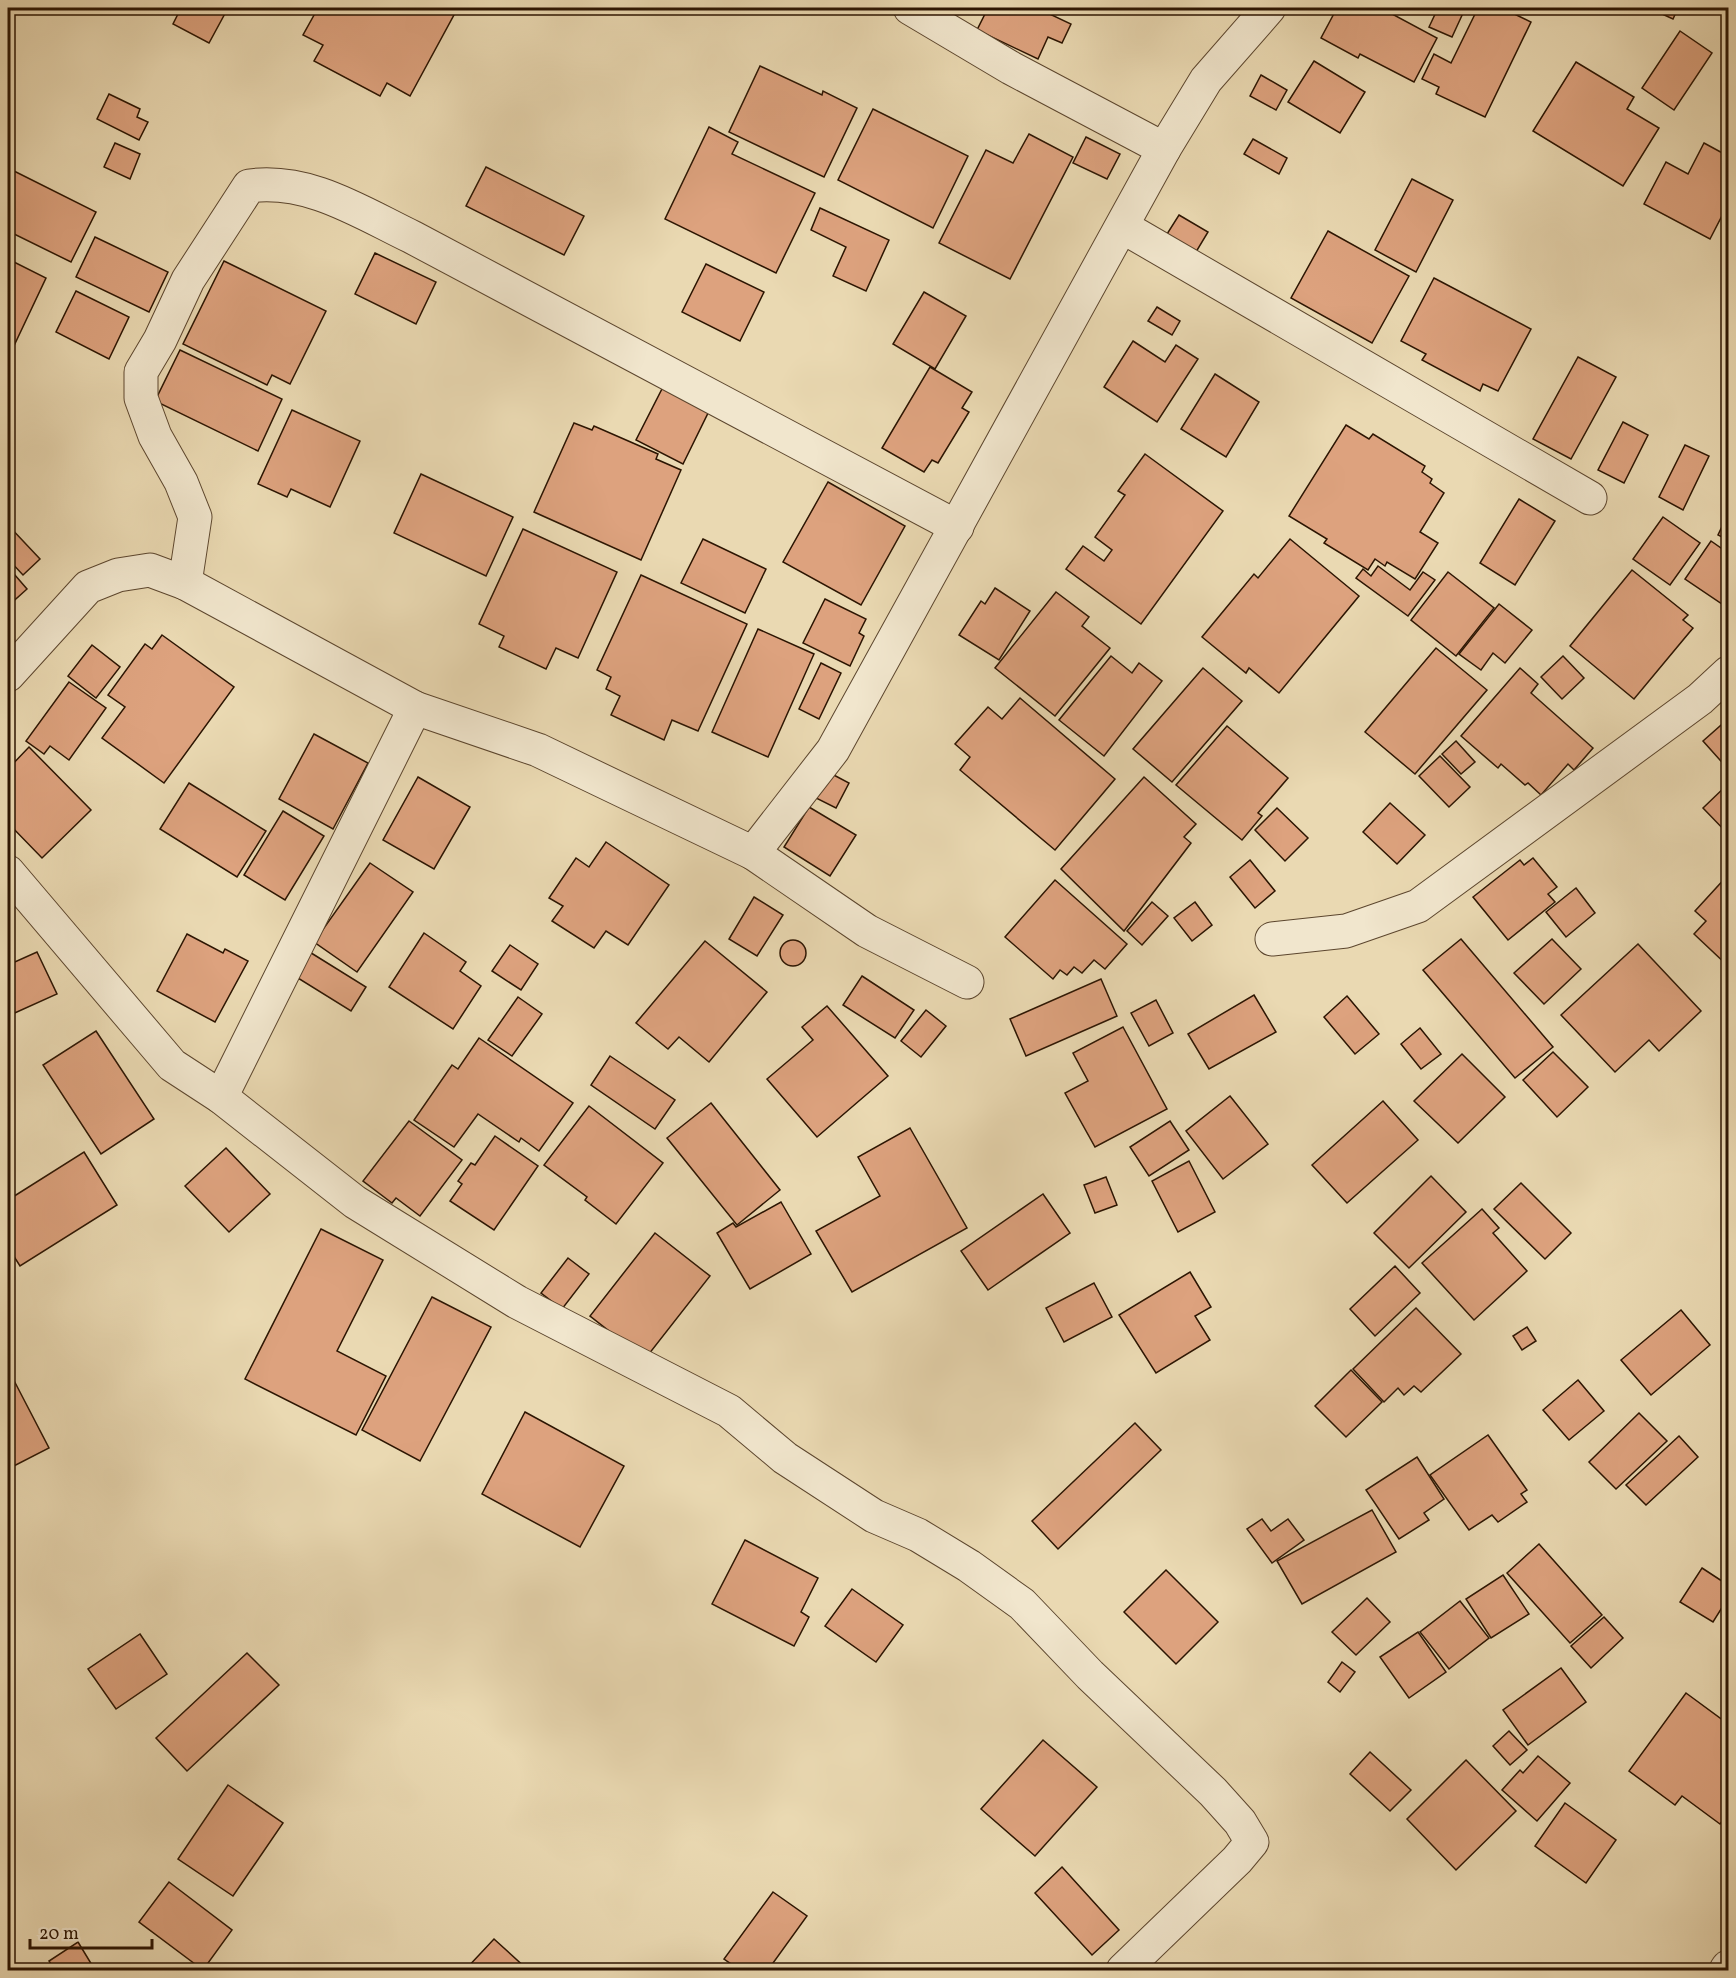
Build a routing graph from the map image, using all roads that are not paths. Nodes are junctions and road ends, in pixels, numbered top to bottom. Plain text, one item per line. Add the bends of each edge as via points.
1 (910, 8) edge
2 (1269, 8) edge
3 (1164, 149) junction
4 (1124, 227) junction
5 (1590, 498) dead end
6 (957, 527) junction
7 (185, 583) junction
8 (1728, 673) edge
9 (8, 675) edge
10 (415, 708) junction
11 (753, 853) junction
12 (8, 872) edge
13 (1272, 939) dead end
14 (967, 982) dead end
15 (221, 1097) junction
16 (1728, 1967) edge
17 (1123, 1971) edge
18 (1726, 1971) edge

1 - 3 street via 1011,68
2 - 3 street via 1206,80
3 - 4 street
4 - 5 street
4 - 6 street
6 - 7 street via 412,237 322,193 274,183 249,186 188,280 141,372 141,398 155,436 182,482 195,517
6 - 11 street via 833,750
7 - 9 street via 150,570 118,575 88,587
7 - 10 street
8 - 13 street via 1700,699 1418,906 1346,931
10 - 11 street via 537,750
10 - 15 street
11 - 14 street via 867,931
12 - 15 street via 172,1065
15 - 17 street via 355,1202 517,1302 729,1411 785,1458 874,1516 918,1535 969,1566 1022,1604 1213,1792 1252,1842
16 - 18 street

